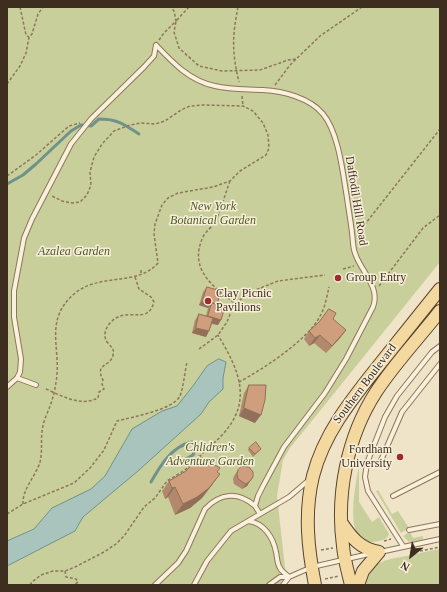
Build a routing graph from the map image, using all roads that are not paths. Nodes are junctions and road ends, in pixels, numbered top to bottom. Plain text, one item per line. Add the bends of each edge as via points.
1 (440, 289) edge
2 (440, 311) edge
3 (440, 346) edge
4 (440, 364) edge
5 (17, 378) junction
6 (36, 386) dead end
7 (7, 387) edge
8 (378, 466) dead end
9 (440, 472) edge
10 (312, 478) junction
11 (393, 496) dead end
12 (256, 506) junction
13 (260, 514) junction
14 (248, 521) junction
15 (341, 522) junction
16 (440, 524) edge
17 (409, 530) dead end
18 (440, 539) edge
19 (403, 546) junction
20 (379, 552) junction
21 (345, 558) junction
22 (312, 567) junction
23 (289, 577) junction
24 (317, 582) edge
25 (155, 585) edge
26 (194, 585) edge
27 (269, 585) edge
28 (284, 585) edge
29 (351, 585) edge
30 (358, 585) edge

1 - 10 main road, Southern Boulevard via 348,404 329,433
2 - 15 main road, Southern Boulevard via 383,382 364,415 346,468
3 - 19 lane via 432,352 397,396 385,417 367,463 365,477 368,491
4 - 8 lane via 402,412
5 - 6 lane
5 - 7 lane
5 - 12 lane, Daffodil Hill Road via 21,359 14,317 14,291 24,238 71,144 91,119 154,56 156,45 172,63 193,78 214,86 289,94 311,103 332,127 340,158 353,250 376,298 346,359 325,393 284,448 258,496
9 - 11 lane
10 - 13 lane via 289,497
10 - 22 main road, Southern Boulevard via 307,518
12 - 13 lane
12 - 25 lane via 245,498 233,495 215,500 205,509 178,563
13 - 14 lane
14 - 23 lane via 261,525 270,534 280,568
14 - 26 lane via 231,531 206,561
15 - 20 main road via 357,544
15 - 21 main road, Southern Boulevard
16 - 17 lane
18 - 19 lane
19 - 20 lane
20 - 21 lane
20 - 30 main road via 363,571
21 - 22 lane
21 - 29 main road, Southern Boulevard
22 - 23 lane
22 - 24 main road, Southern Boulevard
23 - 27 lane via 280,577
23 - 28 lane

